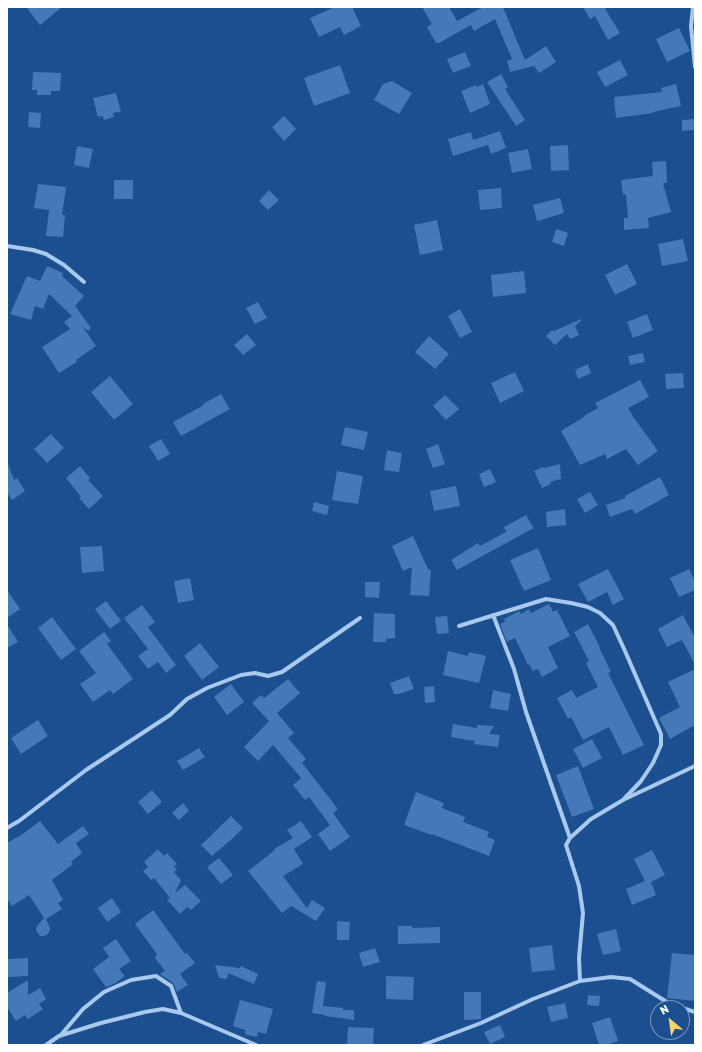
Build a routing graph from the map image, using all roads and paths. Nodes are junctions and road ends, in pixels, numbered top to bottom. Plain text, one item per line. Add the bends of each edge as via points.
1 (693, 7) edge
2 (695, 66) edge
3 (7, 246) edge
4 (84, 282) dead end
5 (493, 615) junction
6 (360, 618) dead end
7 (459, 626) dead end
8 (695, 766) edge
9 (623, 800) junction
10 (7, 828) edge
11 (570, 838) junction
12 (580, 981) junction
13 (664, 1000) edge
14 (181, 1013) junction
15 (60, 1036) junction
16 (46, 1045) edge
17 (256, 1045) edge
18 (423, 1045) edge

1 - 2 street via 691,26
3 - 4 street via 46,254
5 - 7 street
5 - 9 street via 546,599 588,608 600,613 613,625 661,734 661,745 653,763 641,781
5 - 11 street via 514,669 526,712
6 - 10 street via 282,672 268,676 255,673 241,675 187,699 170,715 86,770
8 - 9 street
9 - 11 street via 591,819
11 - 12 street via 566,845 579,886 583,912
12 - 13 street via 611,977 630,979
12 - 18 street
14 - 15 street via 163,1009 145,1012
14 - 15 street via 171,986 156,976 131,980 104,992 84,1009
14 - 17 street
15 - 16 street

